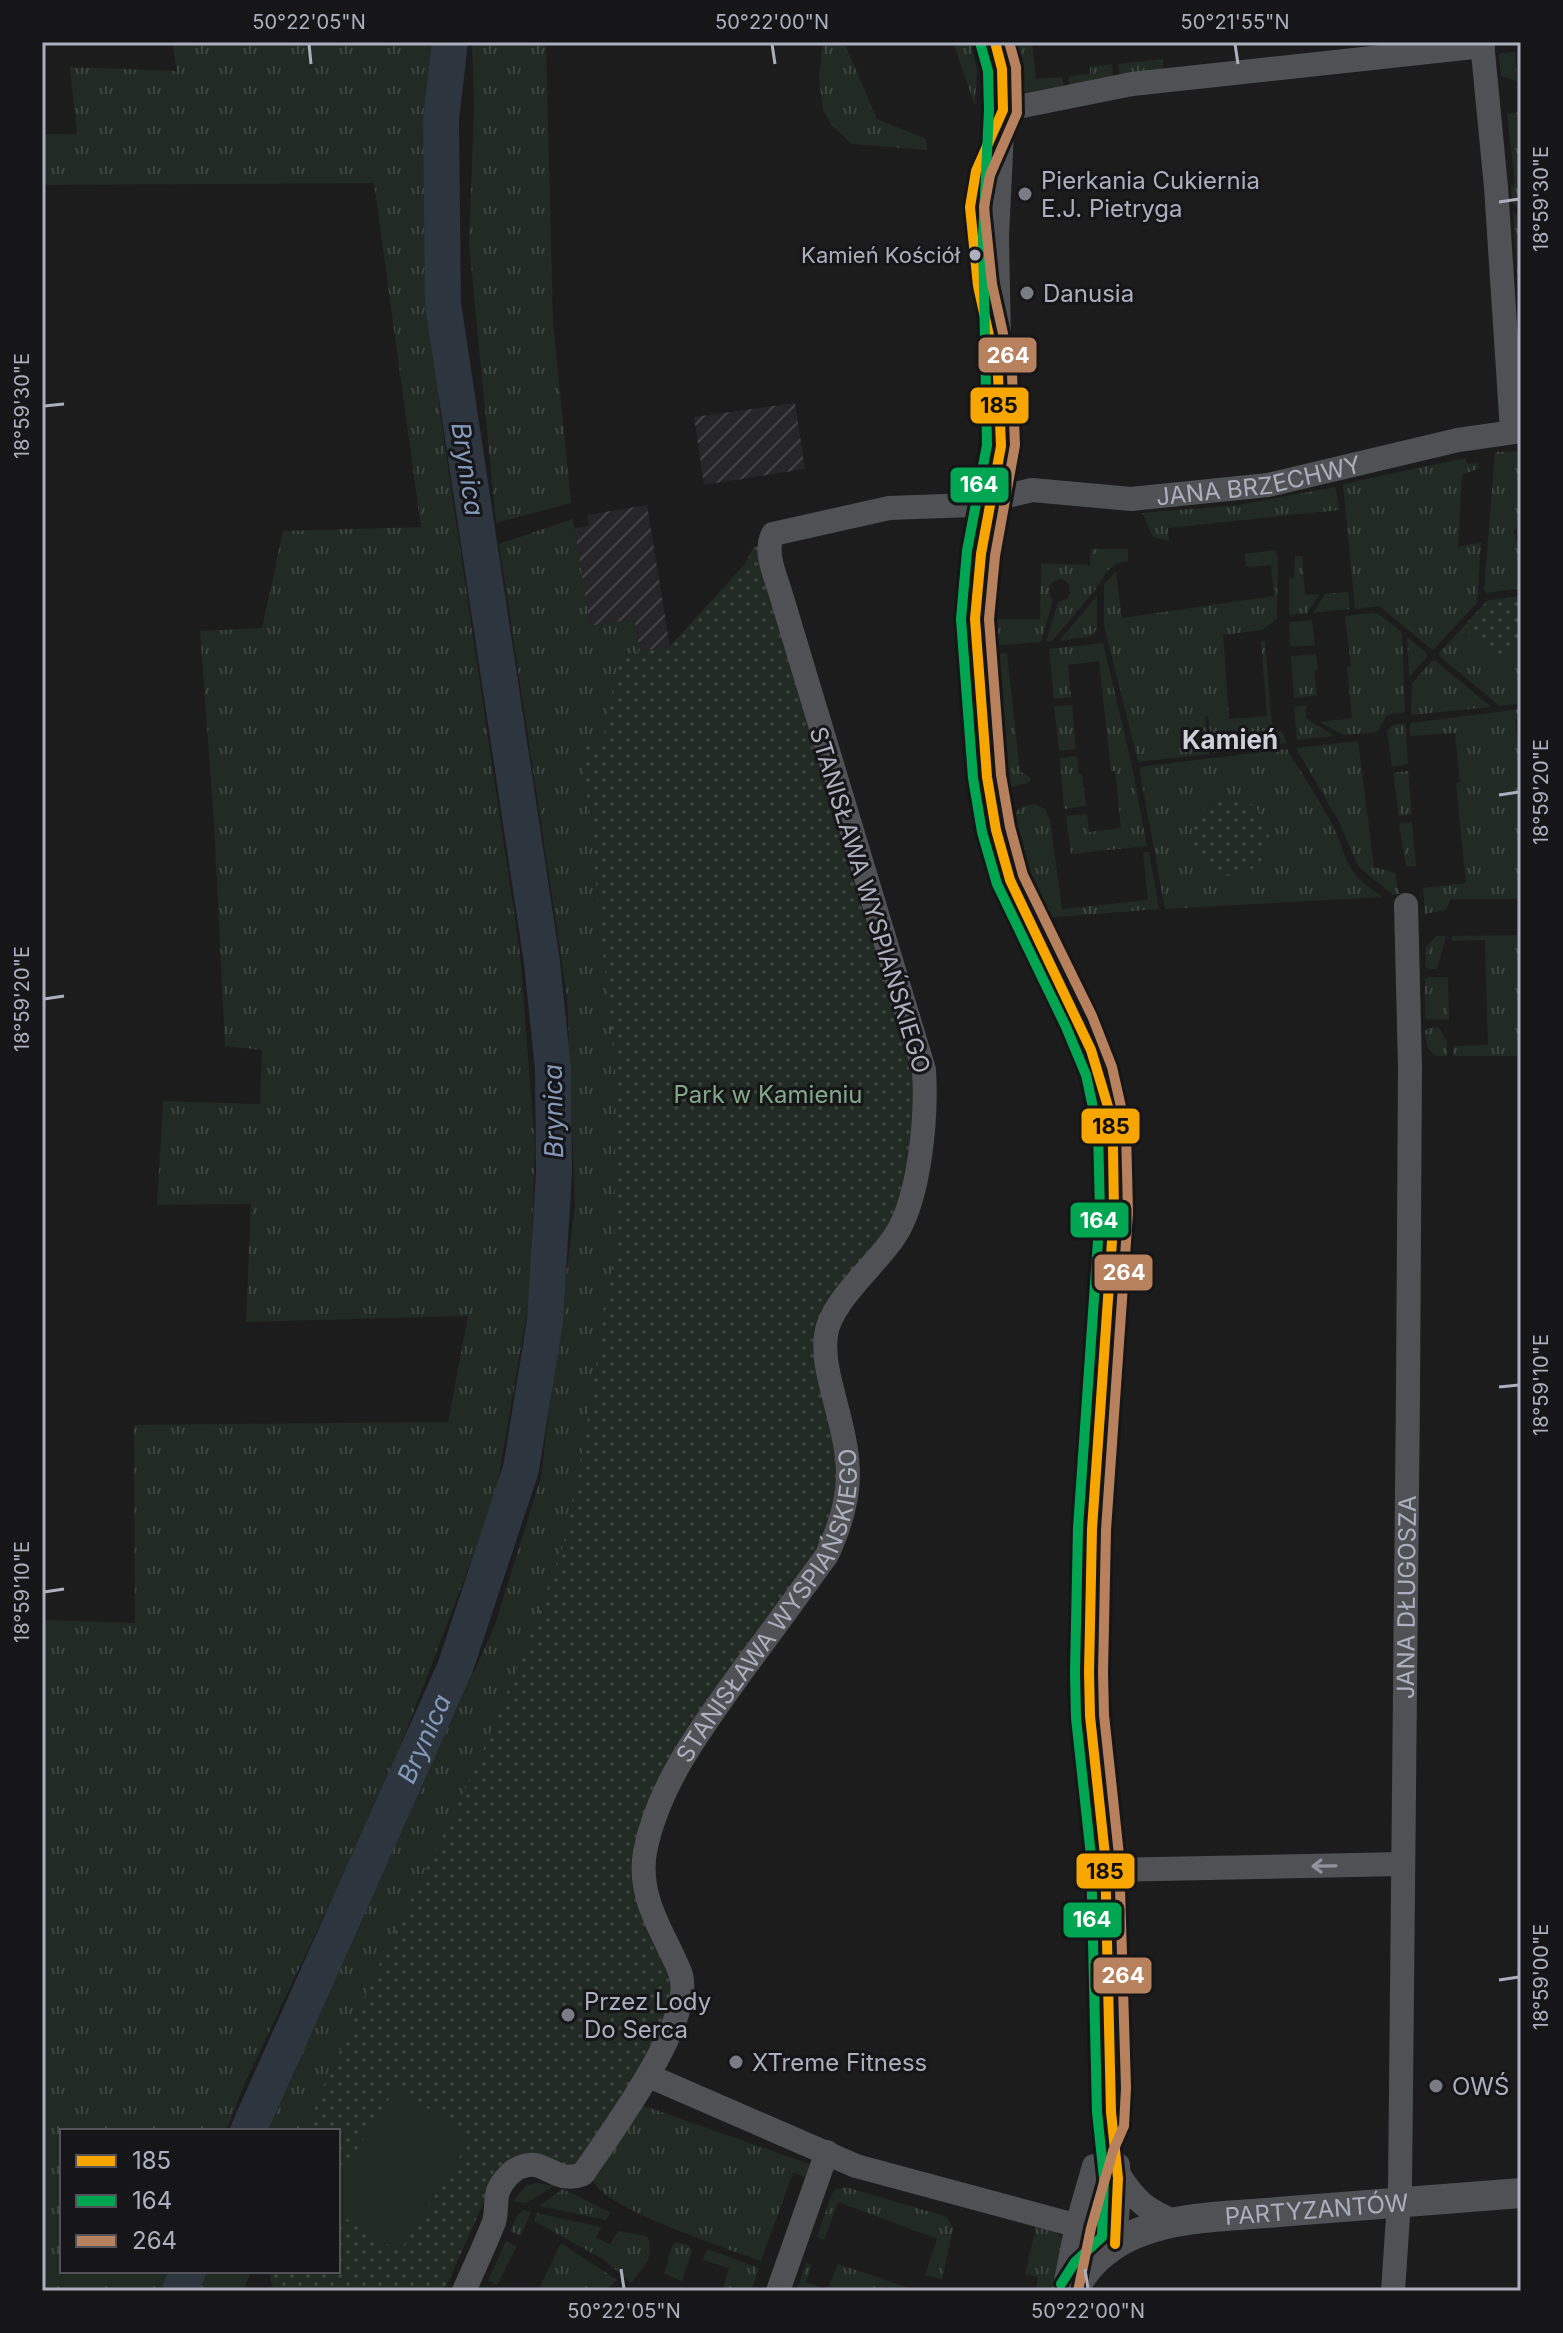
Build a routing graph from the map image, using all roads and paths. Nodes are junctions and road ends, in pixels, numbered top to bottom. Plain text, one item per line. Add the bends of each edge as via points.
1 (995, 42) edge
2 (1483, 44) edge
3 (1003, 110) junction
4 (1517, 431) edge
5 (993, 500) junction
6 (1406, 905) dead end
7 (1402, 1864) junction
8 (1106, 1870) junction
9 (649, 2076) junction
10 (1110, 2117) junction
11 (827, 2152) junction
12 (1119, 2175) junction
13 (1521, 2193) edge
14 (1399, 2202) junction
15 (1178, 2223) junction
16 (1096, 2233) junction
17 (464, 2291) edge
18 (778, 2291) edge
19 (1064, 2291) edge
20 (1073, 2291) edge
21 (1393, 2291) edge

1 - 3 street
2 - 3 street via 1132,84
2 - 4 street
3 - 5 street via 997,237 1001,446
4 - 5 street, JANA BRZECHWY via 1268,485 1131,499 1032,490
5 - 8 street via 975,619 996,830 1010,880 1091,1050 1112,1129 1114,1212 1092,1529 1089,1672
5 - 9 street, STANISŁAWA WYSPIAŃSKIEGO via 889,508 773,534 769,541 815,715 919,1047 926,1087 916,1177 905,1219 836,1311 826,1335 827,1367 849,1464 839,1530 827,1555 694,1740 668,1788 645,1851 649,1902 684,1990
6 - 7 street, JANA DŁUGOSZA via 1410,1066
7 -> 8 street
7 - 14 street, JANA DŁUGOSZA
8 - 10 street
9 - 11 street
9 - 17 street, STANISŁAWA WYSPIAŃSKIEGO via 583,2174 570,2179 525,2165 511,2172 498,2191 495,2219
10 - 12 street
10 - 16 street
11 - 16 street via 856,2166
11 - 18 street
12 - 15 street via 1138,2202
12 - 16 street
13 - 14 street, PARTYZANTÓW
14 - 15 street, PARTYZANTÓW
14 - 21 street, JANA DŁUGOSZA
15 - 16 street, PARTYZANTÓW
16 - 19 street
16 - 20 street, PARTYZANTÓW via 1098,2257

